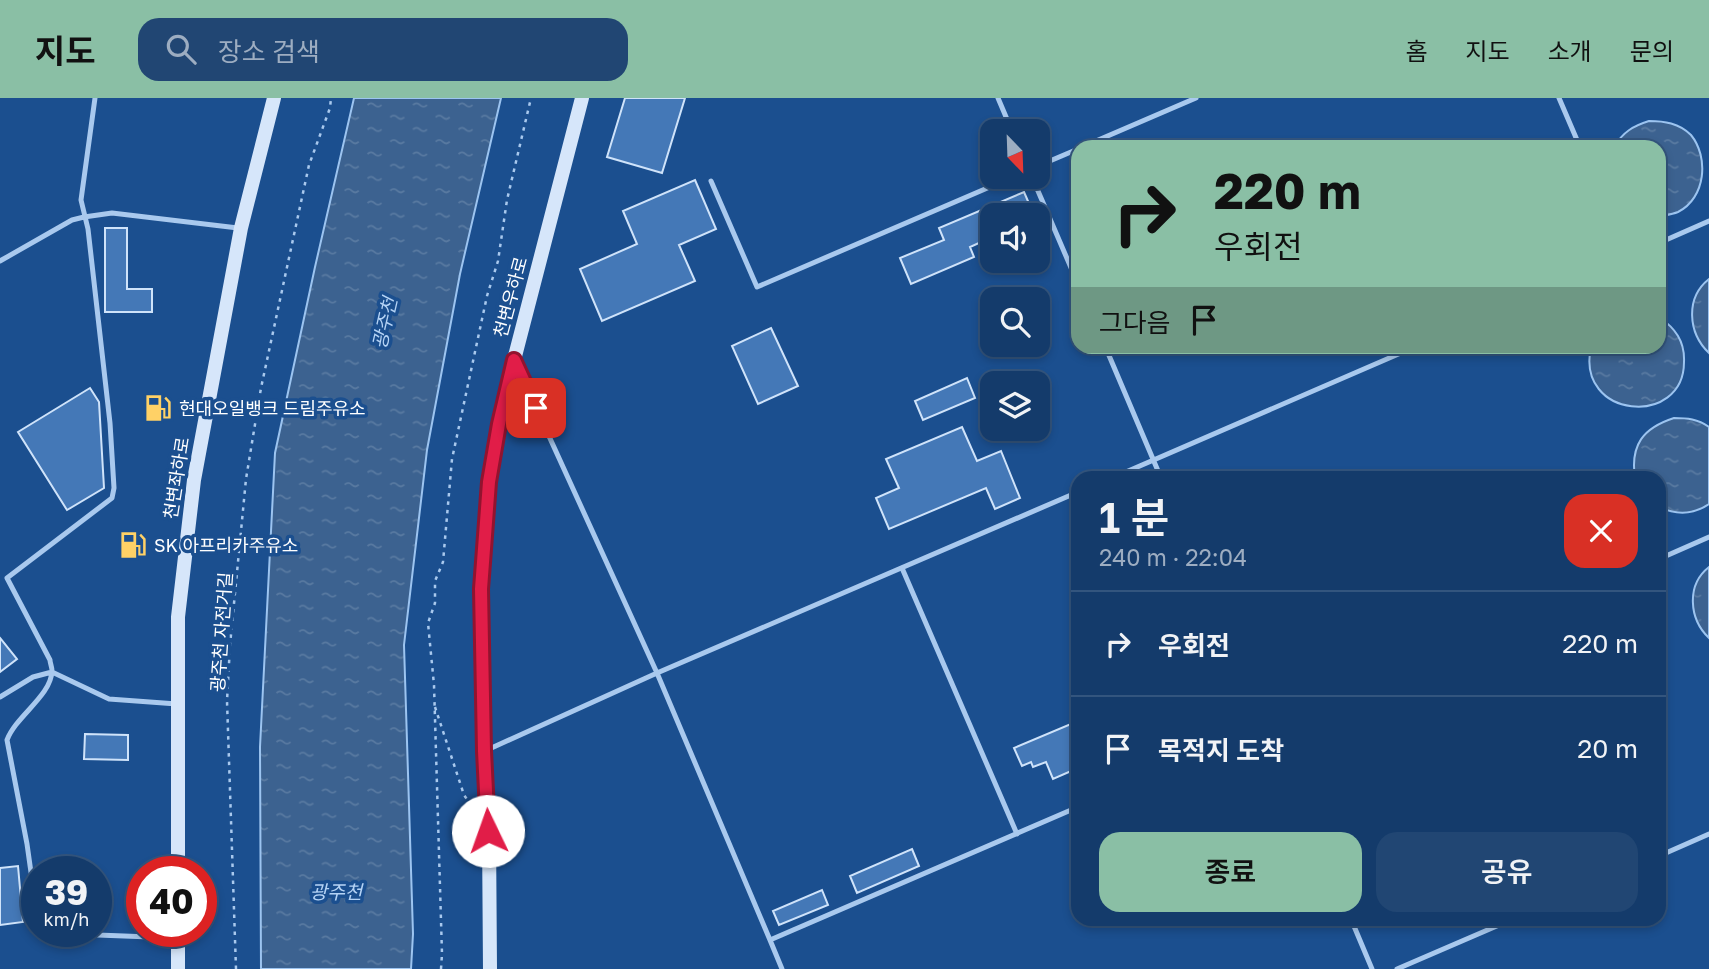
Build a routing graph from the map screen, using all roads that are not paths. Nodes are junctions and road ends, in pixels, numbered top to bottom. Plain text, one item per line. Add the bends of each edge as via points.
1 (94, 98) edge
2 (274, 98) edge
3 (582, 98) edge
4 (998, 98) edge
5 (1196, 98) edge
6 (1559, 98) edge
7 (1007, 119) edge
8 (1099, 140) edge
9 (1577, 140) edge
10 (1071, 152) edge
11 (1050, 161) edge
12 (711, 181) dead end
13 (985, 189) edge
14 (1037, 189) edge
15 (84, 217) junction
16 (1709, 221) edge
17 (241, 228) junction
18 (1666, 240) edge
19 (0, 261) edge
20 (1071, 268) edge
21 (1108, 354) edge
22 (1398, 354) edge
23 (514, 360) junction
24 (1153, 460) junction
25 (1128, 471) edge
26 (1158, 471) edge
27 (1071, 495) edge
28 (1709, 537) edge
29 (1666, 556) edge
30 (902, 568) junction
31 (52, 672) junction
32 (657, 673) junction
33 (0, 697) edge
34 (178, 704) junction
35 (484, 751) junction
36 (1071, 810) edge
37 (1017, 834) junction
38 (1709, 834) edge
39 (1666, 853) edge
40 (29, 856) edge
41 (178, 856) edge
42 (1354, 926) edge
43 (1497, 926) edge
44 (770, 940) junction
45 (178, 947) edge
46 (178, 969) edge
47 (490, 969) edge
48 (782, 969) edge
49 (1372, 969) edge
50 (1396, 969) edge

1 - 15 lane via 80,200
2 - 17 street, 천변좌하로
3 - 23 street, 천변우하로
4 - 7 lane
5 - 8 lane
6 - 9 lane
10 - 11 lane
12 - 13 lane via 757,287
14 - 20 lane
15 - 17 lane via 112,213
15 - 19 lane
15 - 31 lane via 110,423 112,498 7,578
16 - 18 lane
17 - 34 street, 천변좌하로 via 194,480 178,617
21 - 24 lane
22 - 24 lane
23 - 32 lane
23 - 35 street, 천변우하로 via 489,482 481,589
24 - 25 lane
24 - 26 lane
27 - 30 lane
28 - 29 lane
30 - 32 lane
30 - 37 lane
31 - 33 lane via 33,677
31 - 34 lane via 109,699
31 - 40 lane via 46,688 7,740
32 - 35 lane
32 - 44 lane
34 - 41 street, 천변좌하로
35 - 47 street, 천변우하로
36 - 37 lane
37 - 44 lane
38 - 39 lane
42 - 49 lane
43 - 50 lane
44 - 48 lane
45 - 46 street

